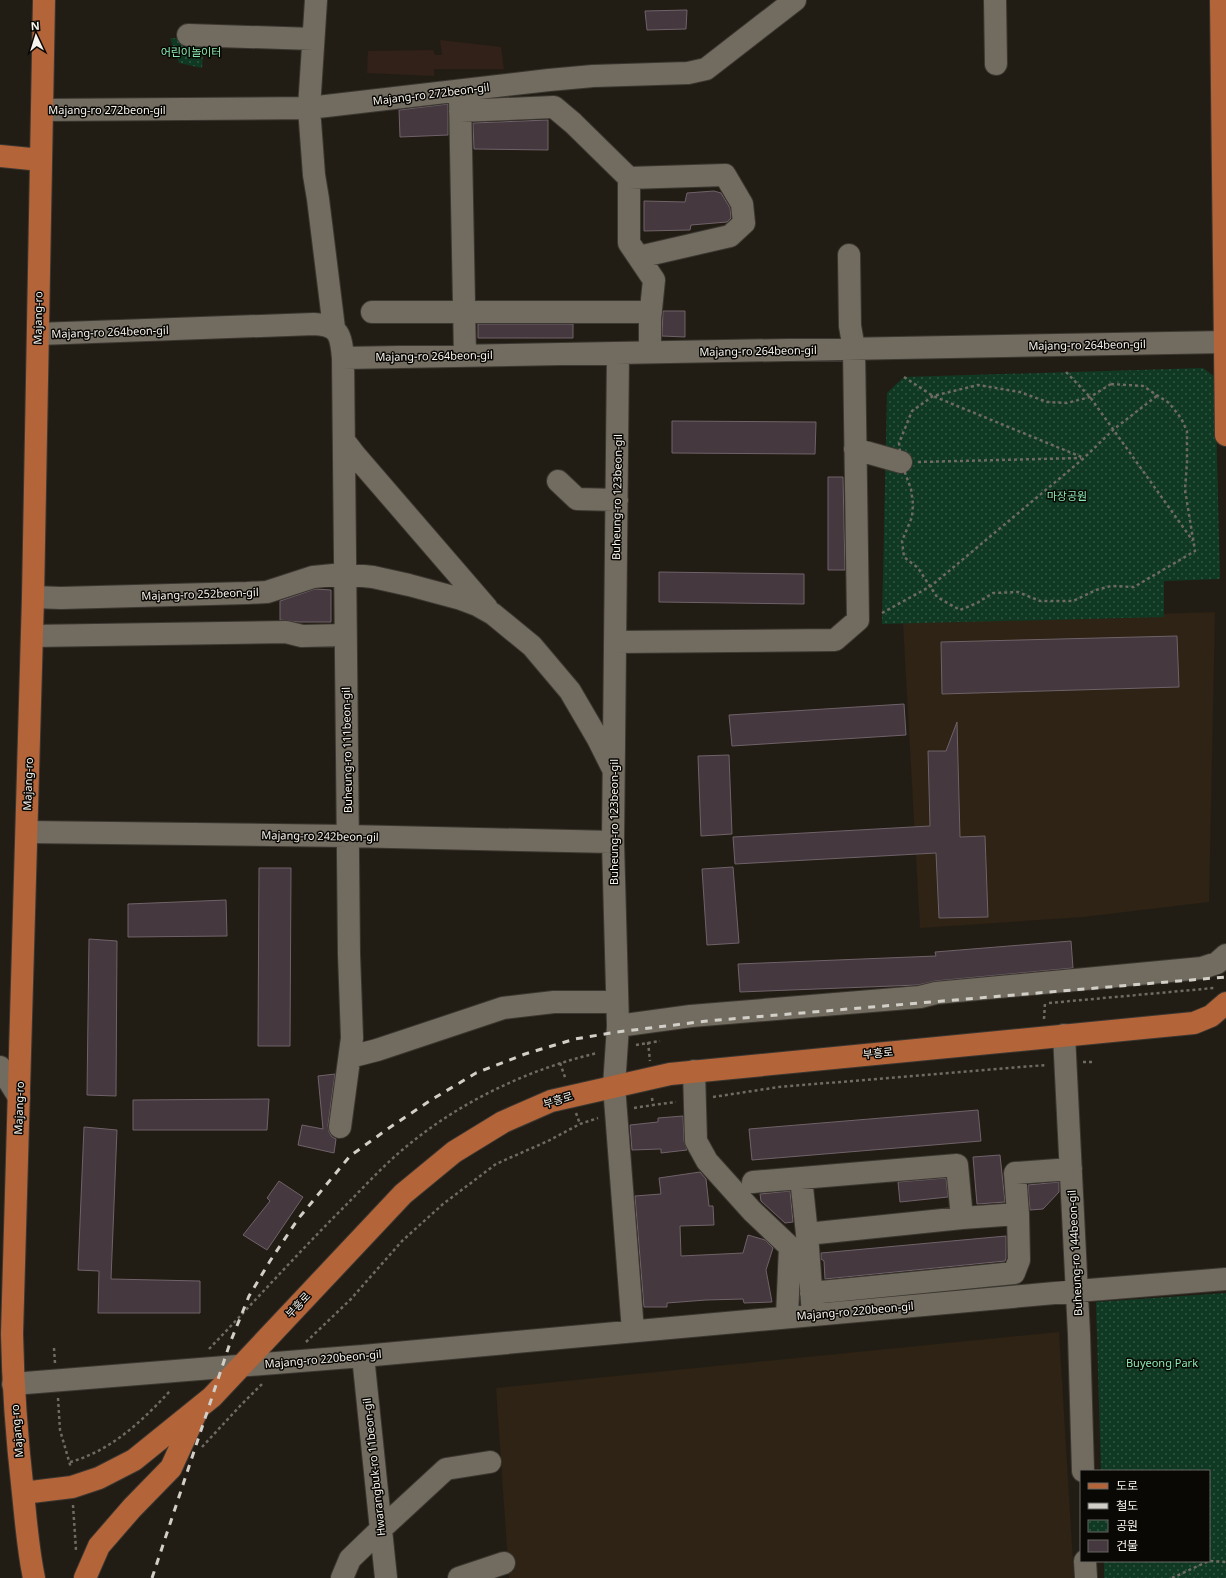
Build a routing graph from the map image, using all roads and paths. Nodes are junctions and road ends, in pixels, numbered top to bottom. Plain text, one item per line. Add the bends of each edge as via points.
1 (44, 0) edge
2 (316, 0) edge
3 (795, 0) edge
4 (995, 0) edge
5 (1221, 0) edge
6 (188, 35) dead end
7 (313, 39) junction
8 (996, 64) dead end
9 (460, 101) junction
10 (309, 108) junction
11 (42, 110) junction
12 (0, 156) edge
13 (41, 160) junction
14 (629, 178) junction
15 (849, 255) dead end
16 (638, 258) junction
17 (464, 311) junction
18 (372, 312) dead end
19 (651, 312) junction
20 (334, 328) junction
21 (38, 334) junction
22 (1225, 342) edge
23 (854, 349) junction
24 (650, 352) junction
25 (618, 353) junction
26 (465, 356) junction
27 (343, 358) junction
28 (1066, 372) dead end
29 (904, 376) dead end
30 (1158, 395) junction
31 (933, 396) junction
32 (1090, 397) junction
33 (1114, 429) junction
34 (1226, 436) edge
35 (345, 442) junction
36 (855, 449) junction
37 (1084, 458) junction
38 (909, 462) junction
39 (558, 480) dead end
40 (617, 500) junction
41 (1195, 543) junction
42 (344, 574) junction
43 (931, 586) junction
44 (33, 597) junction
45 (882, 613) dead end
46 (493, 614) junction
47 (345, 635) junction
48 (32, 636) junction
49 (615, 642) junction
50 (614, 772) junction
51 (27, 832) junction
52 (348, 836) junction
53 (613, 842) junction
54 (1226, 955) edge
55 (617, 1002) junction
56 (1226, 1004) edge
57 (618, 1026) junction
58 (1064, 1035) junction
59 (648, 1043) dead end
60 (616, 1049) junction
61 (350, 1057) junction
62 (0, 1068) edge
63 (694, 1071) junction
64 (614, 1086) junction
65 (19, 1097) junction
66 (340, 1127) dead end
67 (1071, 1169) junction
68 (801, 1178) junction
69 (753, 1182) dead end
70 (1018, 1214) junction
71 (962, 1218) junction
72 (807, 1234) junction
73 (1226, 1279) edge
74 (1077, 1291) junction
75 (811, 1292) junction
76 (813, 1315) junction
77 (787, 1318) junction
78 (633, 1331) junction
79 (54, 1348) dead end
80 (363, 1356) junction
81 (240, 1366) junction
82 (190, 1370) junction
83 (57, 1380) junction
84 (13, 1384) junction
85 (198, 1409) junction
86 (70, 1462) junction
87 (490, 1462) dead end
88 (1083, 1470) edge
89 (72, 1487) junction
90 (23, 1493) junction
91 (381, 1529) junction
92 (94, 1558) junction
93 (1210, 1561) edge
94 (1086, 1562) edge
95 (1207, 1562) edge
96 (1226, 1562) edge
97 (504, 1563) dead end
98 (34, 1578) edge
99 (85, 1578) edge
100 (342, 1578) edge
101 (386, 1578) edge
102 (459, 1578) edge
103 (1086, 1578) edge
104 (1172, 1578) edge

1 - 11 main road, Majang-ro
2 - 7 street
3 - 9 street, Majang-ro 272beon-gil via 706,69 688,74 586,76
4 - 8 street
5 - 22 main road
6 - 7 street
7 - 10 street
9 - 10 street, Majang-ro 272beon-gil
9 - 14 street via 554,107
9 - 17 street
10 - 11 street, Majang-ro 272beon-gil
10 - 20 street via 314,175
11 - 13 main road, Majang-ro
12 - 13 main road
13 - 21 main road, Majang-ro
14 - 16 street via 629,243
14 - 16 street via 725,175 742,204 744,223 730,236
15 - 23 street via 850,326
16 - 19 street via 654,280
17 - 18 street
17 - 19 street
17 - 26 street
19 - 24 street
20 - 21 street, Majang-ro 264beon-gil via 314,324
20 - 27 street via 342,344
21 - 44 main road, Majang-ro
22 - 23 street, Majang-ro 264beon-gil
22 - 34 main road
23 - 24 street, Majang-ro 264beon-gil
23 - 36 street
24 - 25 street, Majang-ro 264beon-gil
25 - 26 street, Majang-ro 264beon-gil
25 - 40 street, Buheung-ro 123beon-gil
26 - 27 street, Majang-ro 264beon-gil
27 - 35 street, Buheung-ro 111beon-gil
28 - 32 path
29 - 31 path
30 - 32 path via 1143,386 1111,384
30 - 33 path
30 - 41 path via 1169,403 1187,431 1184,490
31 - 32 path via 978,385 1020,392 1047,402 1067,403
31 - 37 path
31 - 38 path via 912,412 900,443
32 - 33 path
33 - 37 path
33 - 41 path
35 - 42 street, Buheung-ro 111beon-gil
35 - 46 street
36 - 38 street
36 - 49 street via 858,620 835,640
37 - 38 path
37 - 43 path
38 - 43 path via 913,504 912,517 902,542 904,557 918,568
39 - 40 street via 577,499
40 - 49 street, Buheung-ro 123beon-gil
41 - 43 path via 1195,551 1134,587 1111,586 1073,601 1040,601 1018,592 993,592 960,610 937,597
42 - 44 street, Majang-ro 252beon-gil via 312,577 267,592 247,594
42 - 46 street, Majang-ro 252beon-gil via 402,584 461,599
42 - 47 street, Buheung-ro 111beon-gil
43 - 45 path
44 - 48 main road, Majang-ro
46 - 50 street, Majang-ro 252beon-gil via 532,646 570,691
47 - 48 street via 302,636 286,632
47 - 52 street, Buheung-ro 111beon-gil
48 - 51 main road, Majang-ro
49 - 50 street, Buheung-ro 123beon-gil
50 - 53 street, Buheung-ro 123beon-gil
51 - 52 street, Majang-ro 242beon-gil
51 - 65 main road, Majang-ro
52 - 53 street, Majang-ro 242beon-gil
52 - 61 street, Buheung-ro 111beon-gil via 352,1038
53 - 55 street, Buheung-ro 123beon-gil
54 - 57 street via 1217,963 1202,968 936,992 920,997 691,1016
55 - 57 street, Buheung-ro 123beon-gil
55 - 61 street via 554,1002 503,1008
56 - 58 main road, 부흥로 via 1211,1016 1194,1023
57 - 60 street, Buheung-ro 123beon-gil
58 - 63 main road, 부흥로
58 - 67 street, Buheung-ro 144beon-gil
59 - 60 path
60 - 64 street, Buheung-ro 123beon-gil
60 - 82 path via 560,1063 506,1084 475,1100 401,1151 317,1234
61 - 66 street, Buheung-ro 111beon-gil
62 - 65 street
63 - 64 main road, 부흥로
63 - 77 street via 696,1141 707,1161 752,1211 790,1247
64 - 78 street
64 - 81 main road, 부흥로 via 551,1101 503,1122 454,1152 404,1194
65 - 84 main road, Majang-ro via 12,1334
67 - 70 street via 1015,1173
67 - 74 street, Buheung-ro 144beon-gil
68 - 69 street
68 - 71 street via 957,1165
68 - 72 street
70 - 71 street
70 - 75 street via 1019,1260 1014,1273
71 - 72 street
72 - 75 street
73 - 74 street, Majang-ro 220beon-gil
74 - 76 street, Majang-ro 220beon-gil
74 - 88 street, Buheung-ro 144beon-gil
75 - 76 street
76 - 77 street, Majang-ro 220beon-gil
77 - 78 street, Majang-ro 220beon-gil
78 - 80 street, Majang-ro 220beon-gil
79 - 83 path
80 - 81 street, Majang-ro 220beon-gil
80 - 91 street, Hwarangbuk-ro 11beon-gil
81 - 82 street, Majang-ro 220beon-gil
81 - 85 main road, 부흥로
82 - 83 street, Majang-ro 220beon-gil
82 - 86 path via 135,1426 113,1442 80,1460
83 - 84 street, Majang-ro 220beon-gil
83 - 86 path via 60,1430
84 - 90 main road, Majang-ro
85 - 89 main road, 부흥로 via 134,1460 99,1478
85 - 92 main road via 171,1468 99,1546
86 - 89 path
87 - 91 street via 446,1469
89 - 90 main road, 부흥로
89 - 92 path via 76,1553
90 - 98 main road, Majang-ro
91 - 100 street via 350,1559
91 - 101 street, Hwarangbuk-ro 11beon-gil
92 - 99 main road
93 - 96 path
94 - 103 street
95 - 104 path
97 - 102 street

